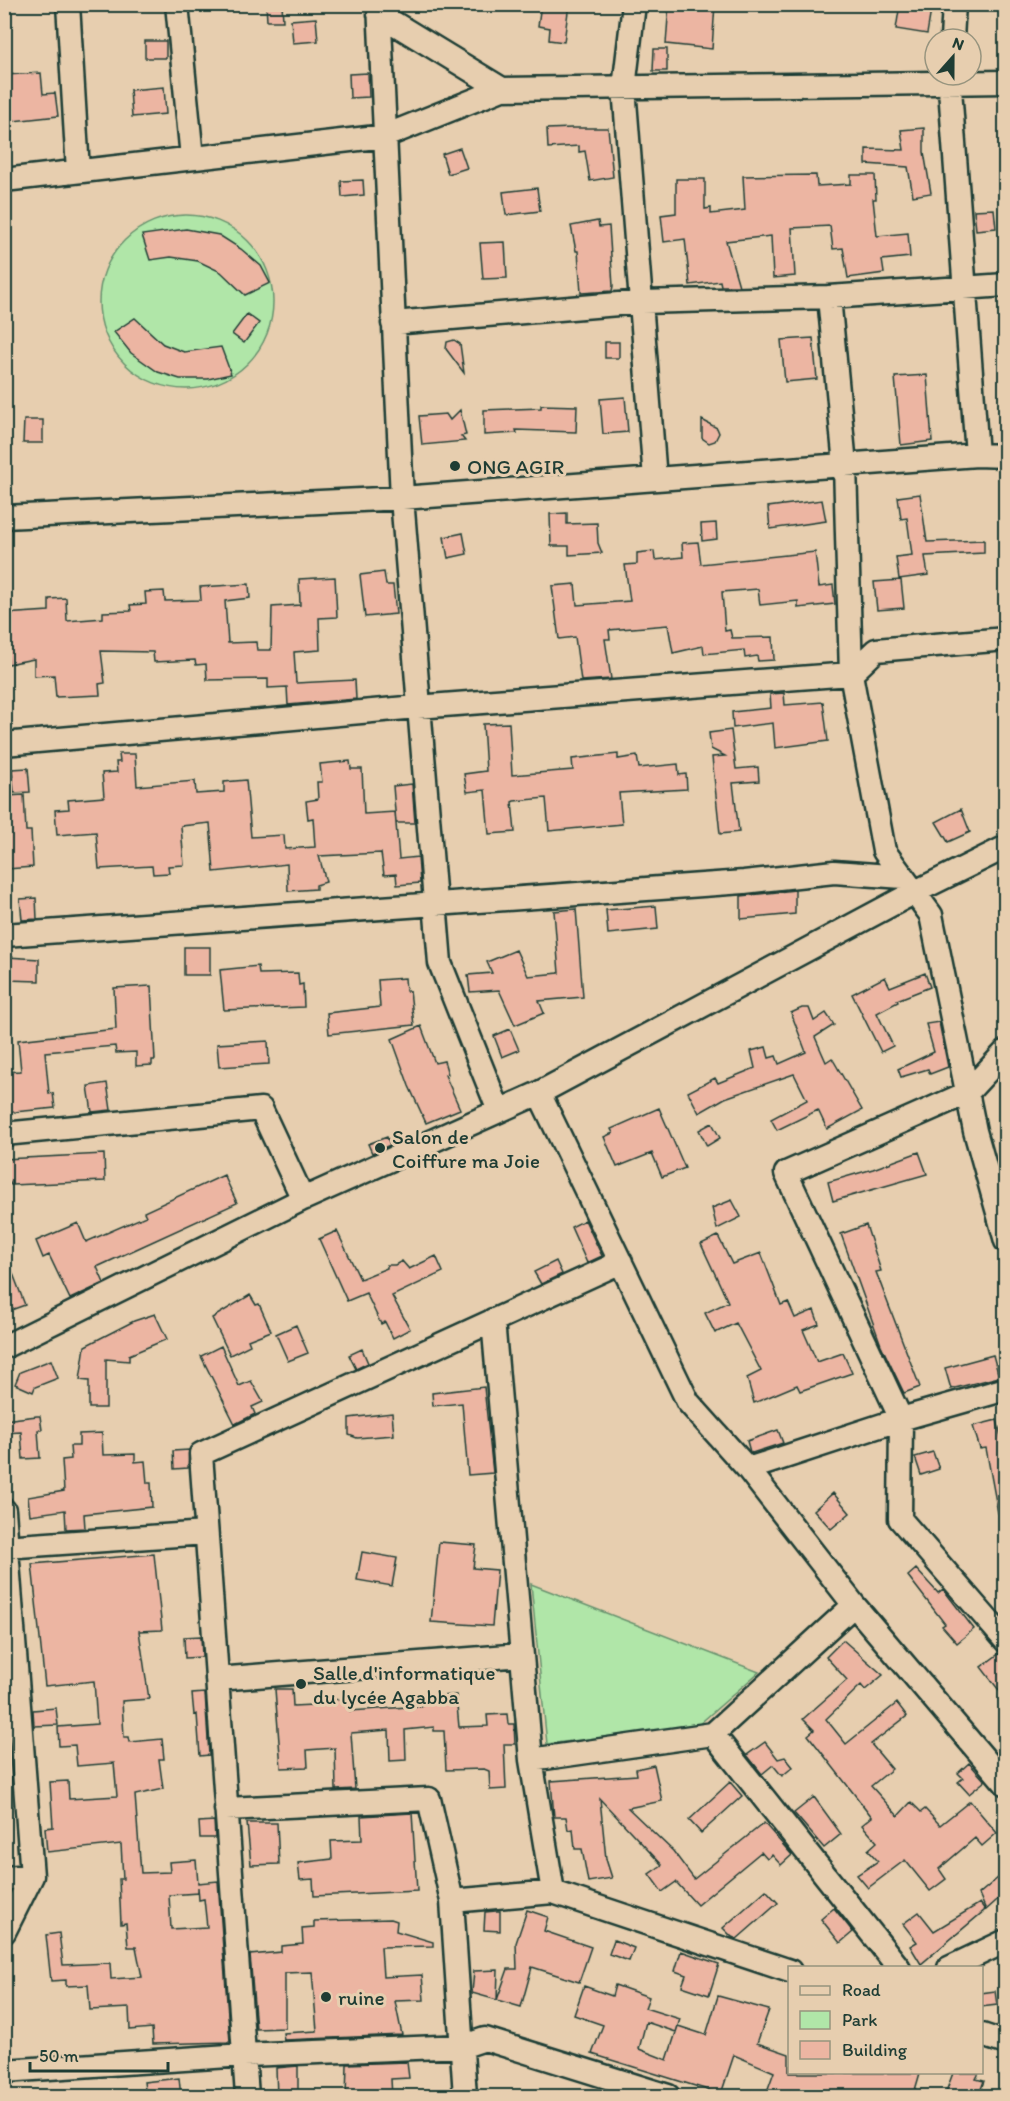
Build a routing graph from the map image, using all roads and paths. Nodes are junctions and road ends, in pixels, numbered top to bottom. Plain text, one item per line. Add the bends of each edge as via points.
1 (68, 4) edge
2 (177, 4) edge
3 (634, 4) edge
4 (954, 4) edge
5 (379, 9) edge
6 (953, 27) edge
7 (923, 80) edge
8 (983, 81) edge
9 (1005, 82) edge
10 (949, 87) edge
11 (624, 88) junction
12 (502, 89) junction
13 (385, 136) junction
14 (192, 158) junction
15 (78, 171) junction
16 (4, 180) edge
17 (1005, 285) edge
18 (964, 288) junction
19 (829, 297) junction
20 (642, 302) junction
21 (393, 323) junction
22 (977, 455) junction
23 (1005, 456) edge
24 (845, 465) junction
25 (655, 479) junction
26 (402, 498) junction
27 (4, 517) edge
28 (1005, 639) edge
29 (850, 674) junction
30 (417, 707) junction
31 (4, 744) edge
32 (1005, 847) edge
33 (909, 884) junction
34 (435, 905) junction
35 (4, 935) edge
36 (1005, 1051) edge
37 (539, 1093) junction
38 (967, 1093) junction
39 (499, 1111) junction
40 (4, 1134) edge
41 (303, 1199) junction
42 (1005, 1241) edge
43 (621, 1262) junction
44 (493, 1320) junction
45 (4, 1347) edge
46 (1005, 1389) edge
47 (901, 1419) junction
48 (748, 1469) junction
49 (4, 1510) edge
50 (206, 1533) junction
51 (6, 1547) edge
52 (854, 1605) junction
53 (1005, 1641) edge
54 (522, 1655) junction
55 (217, 1679) junction
56 (11, 1687) edge
57 (713, 1734) junction
58 (531, 1760) junction
59 (1005, 1784) edge
60 (226, 1809) junction
61 (32, 1876) junction
62 (4, 1878) edge
63 (553, 1892) junction
64 (452, 1901) junction
65 (4, 1932) edge
66 (1005, 1941) edge
67 (897, 1966) edge
68 (953, 1966) edge
69 (788, 1971) edge
70 (983, 2036) edge
71 (1005, 2043) edge
72 (464, 2046) junction
73 (244, 2055) junction
74 (4, 2071) edge
75 (247, 2097) edge
76 (465, 2097) edge
77 (668, 2097) edge

1 - 15 street
2 - 14 street
3 - 11 street
4 - 6 street
5 - 12 street
5 - 13 street
7 - 11 street
8 - 9 street
10 - 18 street
11 - 12 street
11 - 20 street
12 - 13 street
13 - 14 street
13 - 21 street
14 - 15 street
15 - 16 street
17 - 18 street
18 - 19 street
18 - 22 street
19 - 20 street
19 - 24 street
20 - 21 street
20 - 25 street
21 - 26 street
22 - 23 street
22 - 24 street
24 - 25 street
24 - 29 street
25 - 26 street
26 - 27 street
26 - 30 street
28 - 29 street via 876,650
29 - 30 street
29 - 33 street via 884,851
30 - 31 street
30 - 34 street
32 - 33 street
33 - 34 street via 834,872
33 - 37 street
33 - 38 street via 932,915
34 - 35 street
34 - 39 street via 440,963
36 - 38 street
37 - 39 street
37 - 43 street
38 - 42 street
38 - 47 street via 786,1173
39 - 41 street
40 - 41 street via 261,1109
41 - 45 street
43 - 44 street
43 - 48 street via 688,1402
44 - 50 street via 201,1454
44 - 54 street
46 - 47 street
47 - 48 street
47 - 53 street via 900,1519
48 - 52 street
49 - 51 street
50 - 51 street
50 - 55 street
51 - 56 street
52 - 57 street
52 - 59 street
54 - 55 street
54 - 58 street
55 - 60 street
56 - 61 street
57 - 58 street
57 - 67 street
58 - 63 street
60 - 64 street via 429,1799
60 - 73 street
61 - 62 street
61 - 65 street
63 - 64 street
63 - 69 street
64 - 72 street
66 - 68 street
70 - 71 street
72 - 73 street
72 - 76 street
72 - 77 street via 485,2038
73 - 74 street
73 - 75 street

